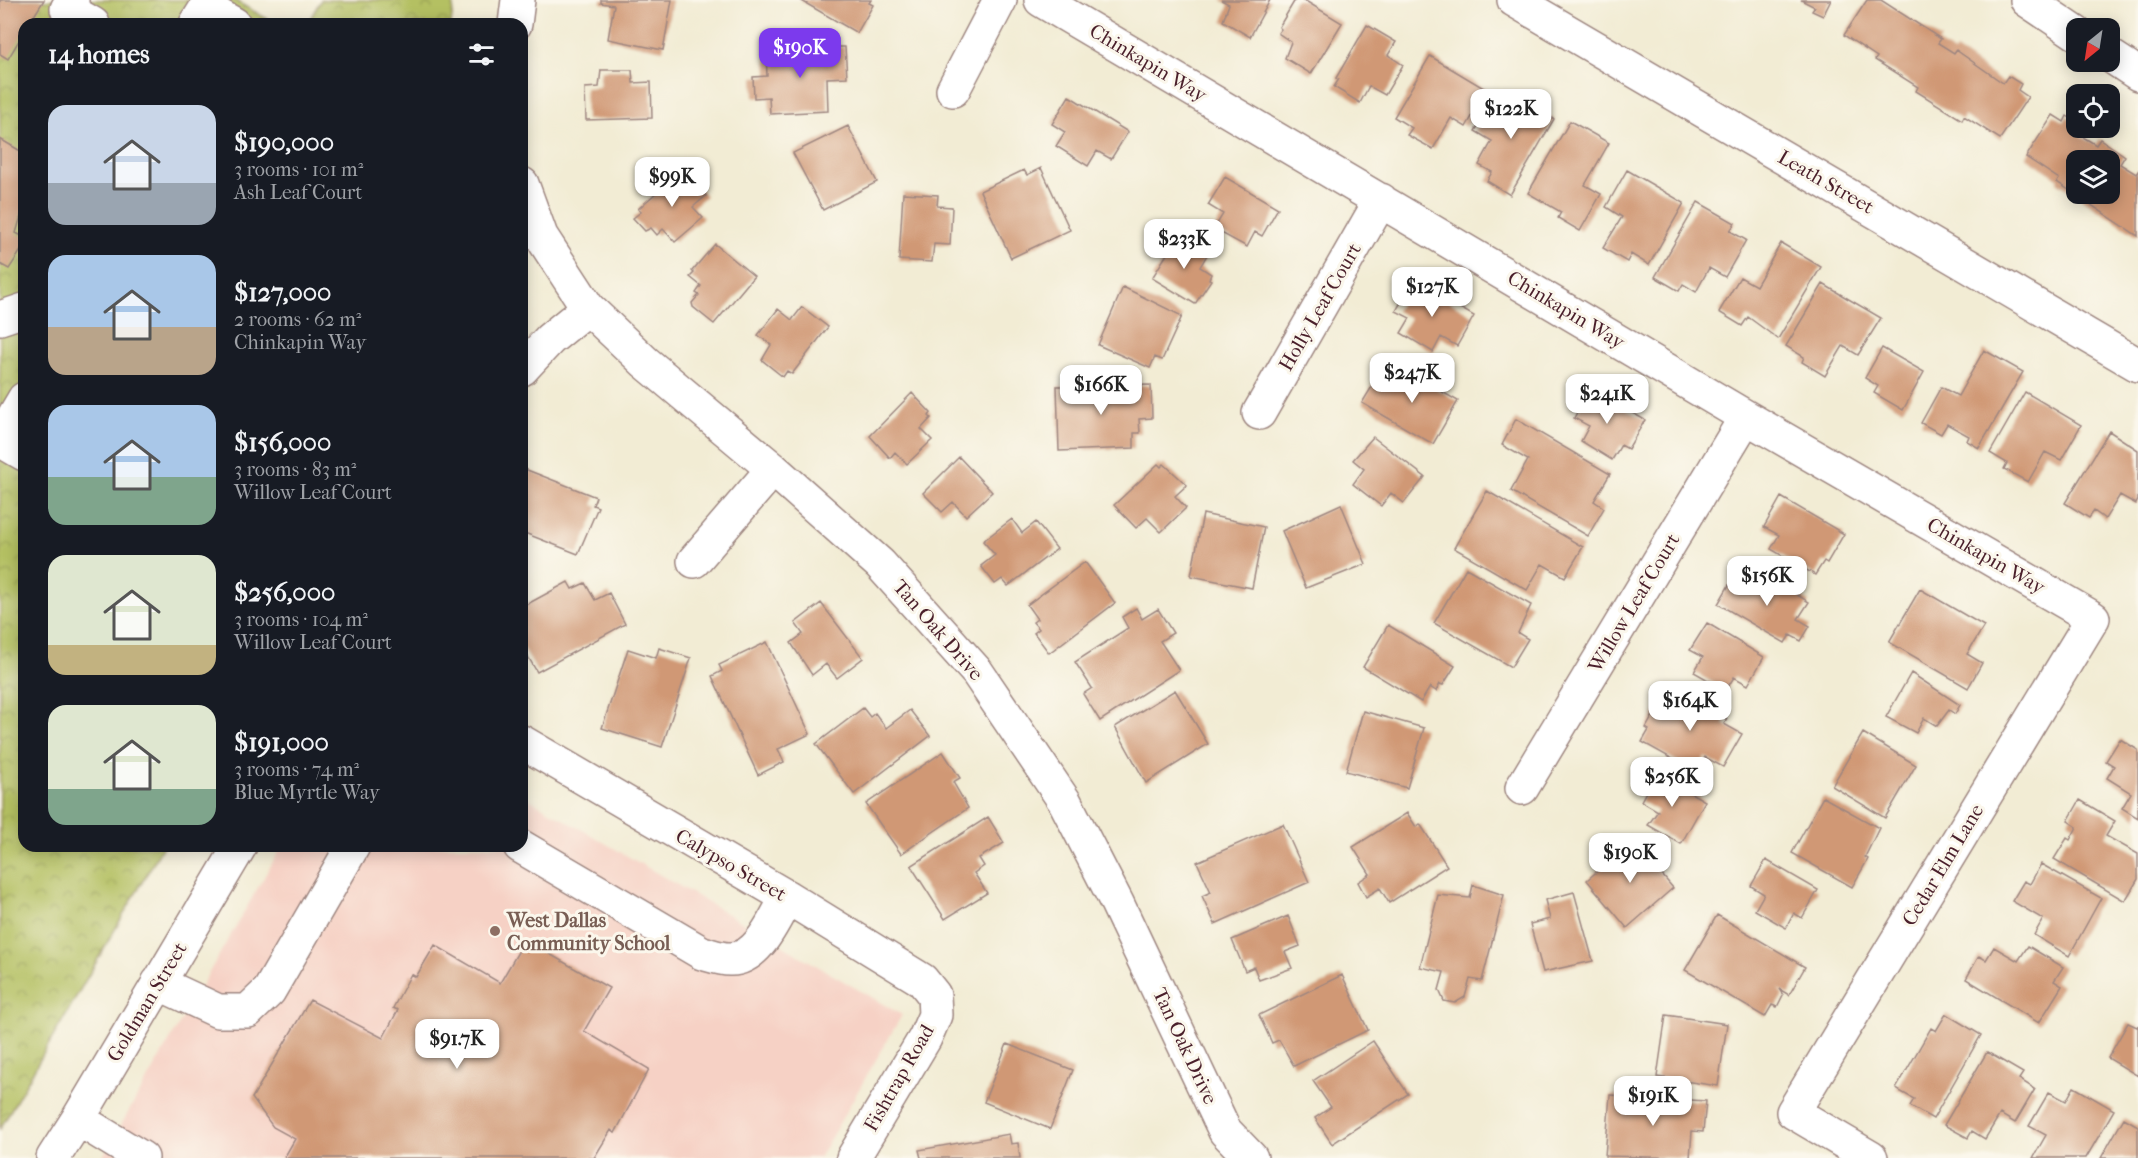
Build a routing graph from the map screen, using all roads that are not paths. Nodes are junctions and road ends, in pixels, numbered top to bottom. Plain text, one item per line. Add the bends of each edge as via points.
1 (72, 0) edge
2 (518, 0) edge
3 (1000, 0) edge
4 (1041, 0) edge
5 (2027, 0) edge
6 (1520, 2) edge
7 (198, 11) edge
8 (83, 18) edge
9 (217, 18) edge
10 (516, 18) edge
11 (2066, 26) edge
12 (2120, 62) edge
13 (2138, 74) edge
14 (953, 90) dead end
15 (528, 200) edge
16 (1381, 200) junction
17 (588, 308) junction
18 (18, 312) edge
19 (0, 318) edge
20 (528, 363) edge
21 (2138, 365) edge
22 (18, 409) edge
23 (1259, 413) dead end
24 (1746, 417) junction
25 (0, 440) edge
26 (18, 450) edge
27 (773, 470) junction
28 (694, 561) dead end
29 (2093, 618) joint
30 (528, 746) edge
31 (1522, 788) dead end
32 (528, 851) edge
33 (236, 852) edge
34 (349, 852) edge
35 (787, 897) junction
36 (158, 983) junction
37 (934, 995) joint
38 (78, 1119) junction
39 (53, 1158) edge
40 (142, 1158) edge
41 (853, 1158) edge
42 (1251, 1158) edge
43 (1871, 1158) edge

1 - 8 street via 67,9
2 - 10 street
3 - 14 street
4 - 16 street, Chinkapin Way
5 - 11 street
6 - 21 street, Leath Street
7 - 9 street
12 - 13 street
15 - 17 street, Tan Oak Drive via 542,236
16 - 23 street, Holly Leaf Court
16 - 24 street, Chinkapin Way
17 - 20 street
17 - 27 street, Tan Oak Drive via 645,362
18 - 19 street
22 - 25 street
24 - 29 street, Chinkapin Way
24 - 31 street, Willow Leaf Court
25 - 26 street
27 - 28 street
27 - 42 street, Tan Oak Drive via 880,564 977,672 1065,802 1225,1131
29 - 43 street, Cedar Elm Lane via 1793,1112
30 - 35 street, Calypso Street
32 - 35 street via 702,953 731,960 753,952
33 - 36 street, Goldman Street
34 - 36 street via 269,991 248,1011 218,1011
35 - 37 street, Calypso Street via 921,980
36 - 38 street, Goldman Street
37 - 41 street, Fishtrap Road via 935,1015 924,1038
38 - 39 street, Goldman Street
38 - 40 street

